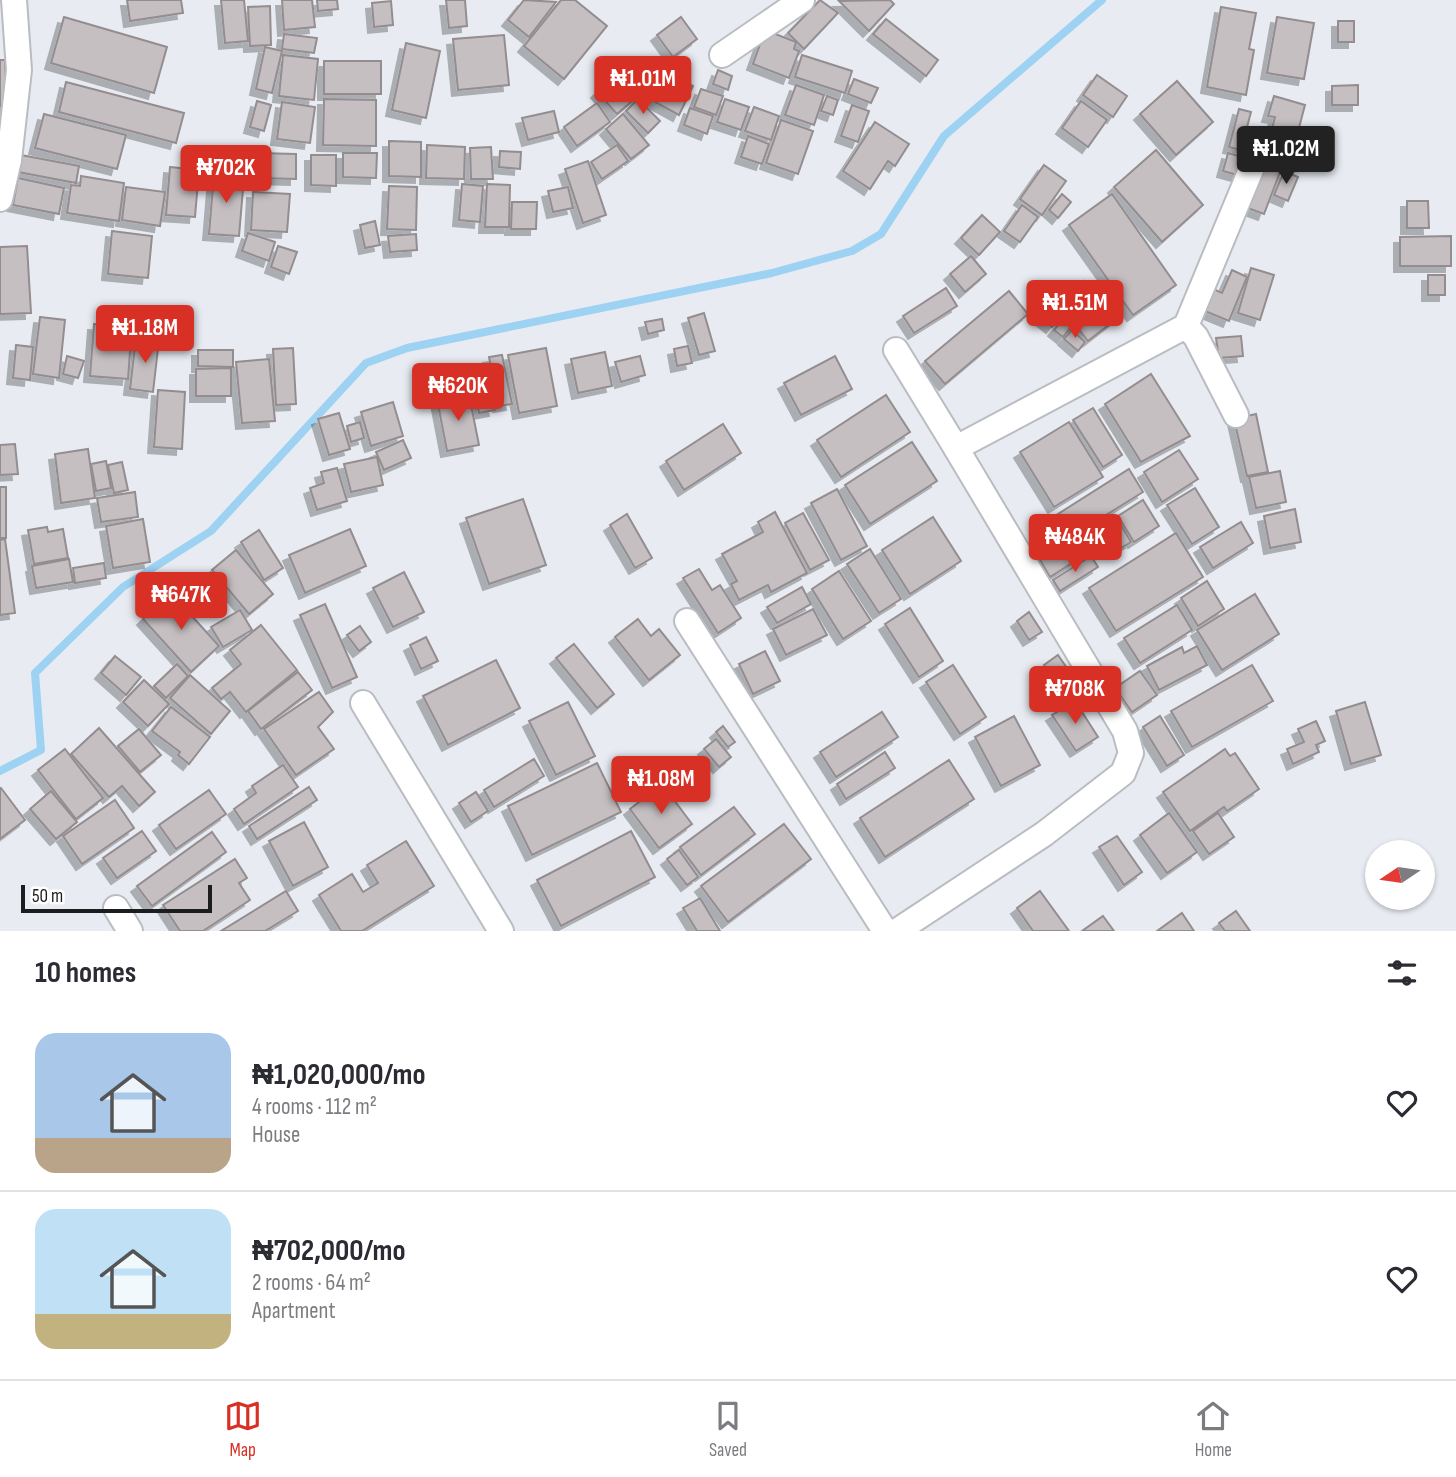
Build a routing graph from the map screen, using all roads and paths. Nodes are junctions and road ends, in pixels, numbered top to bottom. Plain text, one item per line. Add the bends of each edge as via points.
1 (14, 0) edge
2 (802, 0) edge
3 (722, 55) dead end
4 (1261, 148) dead end
5 (5, 160) edge
6 (0, 199) edge
7 (1186, 326) junction
8 (896, 350) dead end
9 (1236, 415) dead end
10 (956, 448) junction
11 (687, 621) dead end
12 (363, 703) dead end
13 (116, 908) dead end
14 (130, 931) edge
15 (501, 931) edge
16 (885, 931) edge
17 (897, 931) edge

1 - 5 street via 19,70
2 - 3 street
4 - 7 street
5 - 6 street
7 - 9 street
7 - 10 street
8 - 10 street
10 - 17 street via 1125,730 1131,753 1123,774
11 - 16 street
12 - 15 street
13 - 14 street

